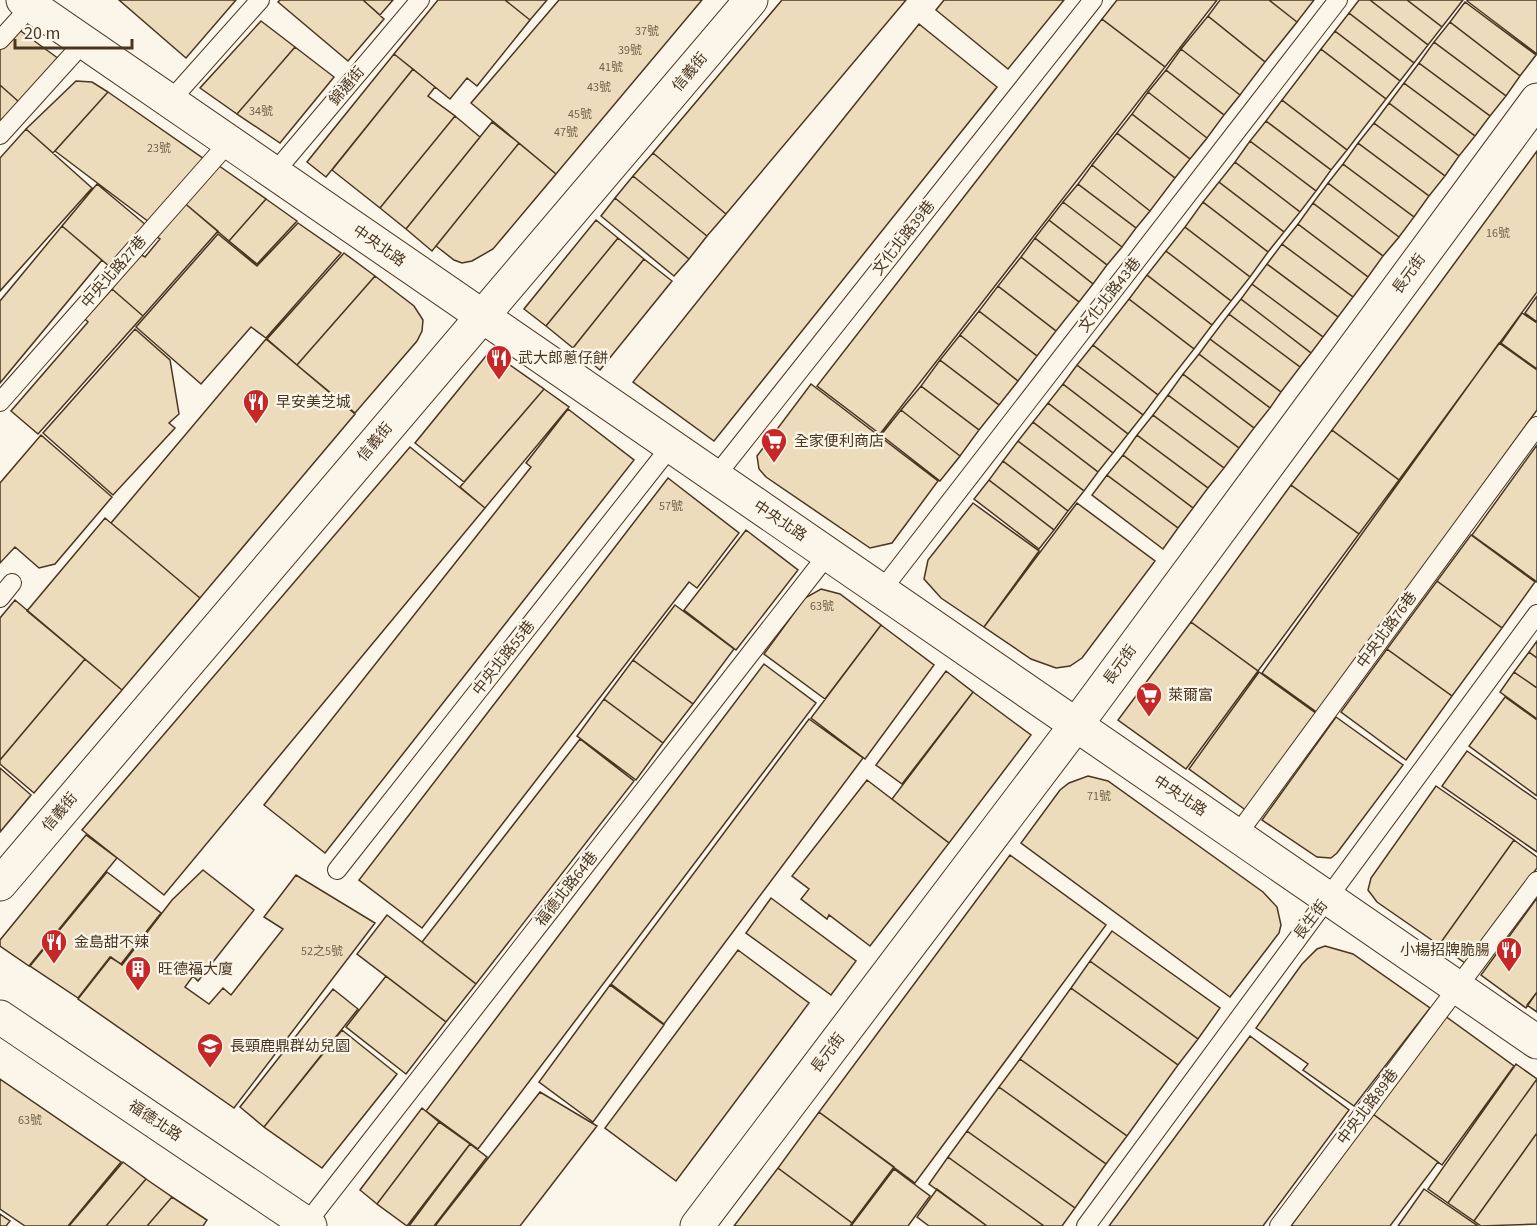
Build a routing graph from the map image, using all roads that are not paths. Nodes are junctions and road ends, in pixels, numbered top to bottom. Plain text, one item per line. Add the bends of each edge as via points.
1 (260, 0) edge
2 (420, 0) edge
3 (751, 0) edge
4 (1093, 0) edge
5 (1338, 0) edge
6 (27, 3) edge
7 (0, 40) edge
8 (84, 42) junction
9 (1537, 100) edge
10 (170, 101) junction
11 (0, 135) edge
12 (229, 142) junction
13 (274, 173) junction
14 (481, 316) junction
15 (0, 402) edge
16 (1537, 426) edge
17 (670, 446) junction
18 (716, 477) junction
19 (828, 554) junction
20 (12, 583) dead end
21 (881, 591) junction
22 (0, 598) edge
23 (1537, 614) edge
24 (1076, 725) junction
25 (1237, 835) junction
26 (337, 870) dead end
27 (1537, 881) edge
28 (0, 885) edge
29 (1327, 898) junction
30 (1458, 987) junction
31 (0, 1017) edge
32 (1537, 1042) edge
33 (308, 1225) edge
34 (697, 1226) edge
35 (1086, 1226) edge
36 (1279, 1226) edge

1 - 10 lane
2 - 13 lane, 錦通街
3 - 14 street, 信義街
4 - 18 lane, 文化北路39巷
5 - 21 lane, 文化北路43巷
6 - 7 lane
6 - 8 street, 中央北路
8 - 10 street, 中央北路
8 - 11 lane
9 - 24 street, 長元街
10 - 12 street, 中央北路
12 - 13 street, 中央北路
12 - 15 lane, 中央北路27巷
13 - 14 street, 中央北路
14 - 17 street, 中央北路
14 - 28 street, 信義街
16 - 25 lane, 中央北路76巷
17 - 18 street, 中央北路
17 - 26 lane, 中央北路55巷
18 - 19 street, 中央北路
19 - 21 street, 中央北路
19 - 33 lane, 福德北路64巷
20 - 22 lane
21 - 24 street, 中央北路
23 - 29 lane, 長生街
24 - 25 street, 中央北路
24 - 34 street, 長元街
25 - 29 street, 中央北路
27 - 30 lane, 中央北路89巷
29 - 30 street, 中央北路
29 - 35 lane, 長生街
30 - 32 street, 中央北路
30 - 36 lane, 中央北路89巷
31 - 33 street, 福德北路

